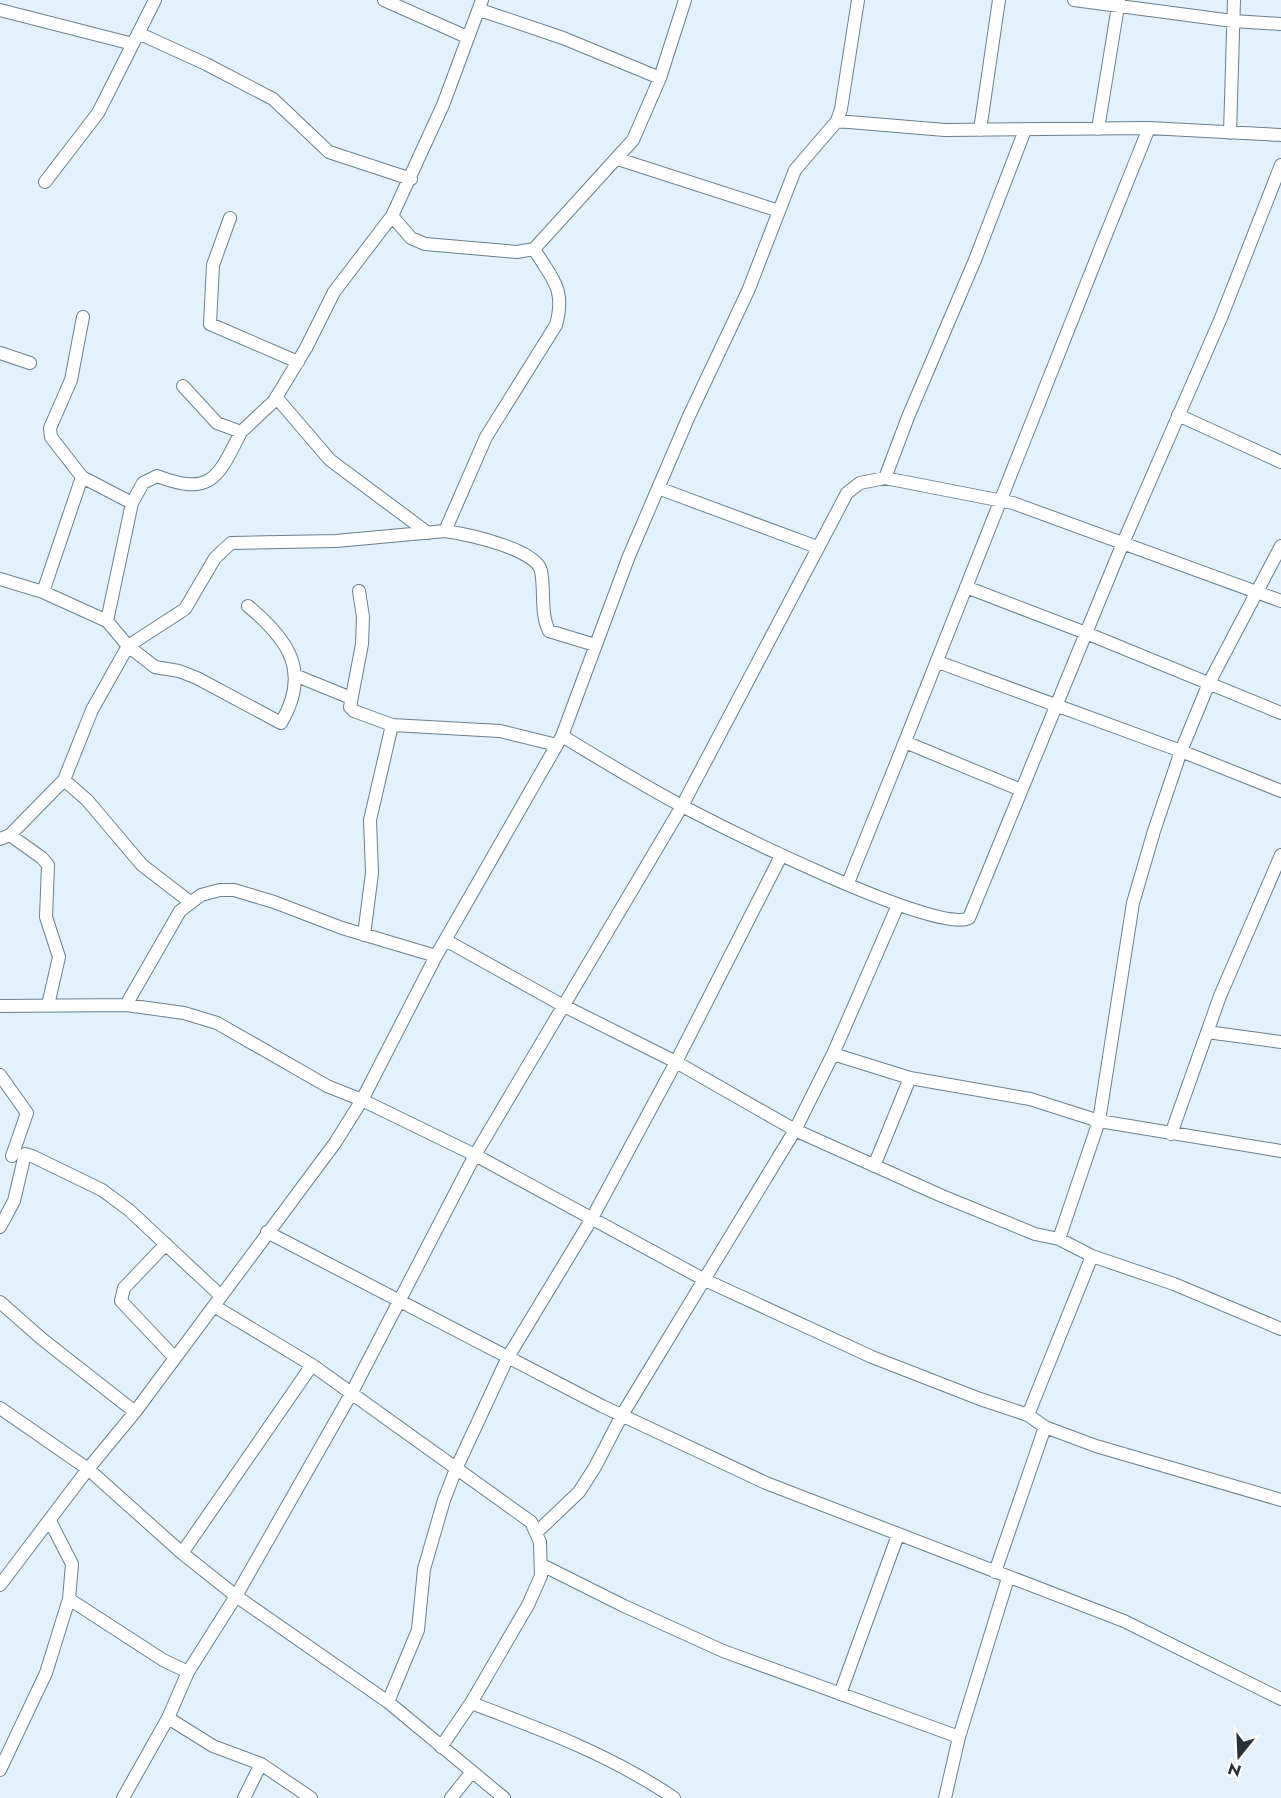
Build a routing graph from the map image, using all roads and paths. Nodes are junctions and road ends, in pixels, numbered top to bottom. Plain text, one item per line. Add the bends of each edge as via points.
1 (155, 0) edge
2 (384, 0) edge
3 (685, 0) edge
4 (858, 0) edge
5 (999, 0) edge
6 (1074, 0) edge
7 (1234, 0) edge
8 (1119, 3) edge
9 (481, 5) edge
10 (0, 10) edge
11 (1233, 21) junction
12 (1281, 24) edge
13 (467, 37) junction
14 (135, 38) junction
15 (660, 78) junction
16 (837, 121) junction
17 (1149, 128) junction
18 (1098, 129) junction
19 (980, 130) junction
20 (1025, 130) junction
21 (1230, 133) junction
22 (1281, 135) edge
23 (618, 159) junction
24 (1281, 165) edge
25 (411, 179) junction
26 (45, 182) dead end
27 (779, 212) junction
28 (392, 216) junction
29 (230, 218) dead end
30 (534, 249) junction
31 (84, 317) dead end
32 (0, 353) edge
33 (298, 362) junction
34 (30, 363) dead end
35 (183, 386) dead end
36 (276, 397) junction
37 (1178, 415) junction
38 (241, 432) junction
39 (1281, 462) edge
40 (82, 477) junction
41 (885, 478) junction
42 (658, 488) junction
43 (998, 500) junction
44 (132, 503) junction
45 (445, 531) junction
46 (428, 533) junction
47 (1123, 543) junction
48 (1281, 546) edge
49 (817, 547) junction
50 (0, 579) edge
51 (966, 587) junction
52 (359, 591) dead end
53 (43, 592) junction
54 (1258, 592) junction
55 (1281, 601) edge
56 (248, 606) dead end
57 (108, 621) junction
58 (1086, 633) junction
59 (595, 645) junction
60 (128, 646) junction
61 (938, 662) junction
62 (297, 676) junction
63 (1209, 683) junction
64 (351, 698) junction
65 (1057, 705) junction
66 (1281, 713) edge
67 (392, 725) junction
68 (559, 741) junction
69 (905, 742) junction
70 (1181, 751) junction
71 (64, 780) junction
72 (1021, 790) junction
73 (1281, 791) edge
74 (682, 806) junction
75 (5, 837) edge
76 (781, 855) junction
77 (1281, 855) edge
78 (848, 883) junction
79 (190, 902) junction
80 (898, 906) junction
81 (364, 935) junction
82 (447, 941) junction
83 (436, 956) junction
84 (48, 1005) junction
85 (126, 1005) junction
86 (562, 1005) junction
87 (0, 1006) edge
88 (1208, 1032) junction
89 (1281, 1042) edge
90 (833, 1054) junction
91 (676, 1062) junction
92 (0, 1075) edge
93 (910, 1078) junction
94 (362, 1100) junction
95 (1099, 1121) junction
96 (795, 1130) junction
97 (1171, 1134) junction
98 (1281, 1151) edge
99 (25, 1154) junction
100 (475, 1155) junction
101 (6, 1157) edge
102 (874, 1166) junction
103 (591, 1220) junction
104 (0, 1227) edge
105 (267, 1232) junction
106 (1059, 1239) junction
107 (166, 1244) junction
108 (1092, 1256) junction
109 (705, 1280) junction
110 (217, 1301) junction
111 (0, 1302) edge
112 (400, 1303) junction
113 (1281, 1329) edge
114 (508, 1357) junction
115 (175, 1358) junction
116 (312, 1365) junction
117 (351, 1394) junction
118 (0, 1408) edge
119 (135, 1412) junction
120 (622, 1415) junction
121 (1028, 1415) junction
122 (1045, 1427) junction
123 (88, 1469) junction
124 (456, 1469) junction
125 (1281, 1500) edge
126 (50, 1521) junction
127 (537, 1532) junction
128 (898, 1535) junction
129 (182, 1553) junction
130 (542, 1565) junction
131 (995, 1572) junction
132 (1008, 1578) junction
133 (0, 1585) edge
134 (237, 1596) junction
135 (69, 1599) junction
136 (188, 1672) junction
137 (840, 1694) junction
138 (1281, 1699) edge
139 (388, 1702) junction
140 (471, 1703) junction
141 (168, 1718) junction
142 (959, 1737) junction
143 (441, 1747) junction
144 (261, 1764) junction
145 (0, 1770) edge
146 (471, 1773) junction
147 (123, 1798) edge
148 (244, 1798) edge
149 (311, 1798) edge
150 (451, 1798) edge
151 (504, 1798) edge
152 (674, 1798) edge
153 (945, 1798) edge

1 - 14 street
2 - 13 street
3 - 15 street
4 - 16 street
5 - 19 street
6 - 8 street
7 - 11 street
8 - 11 street
8 - 18 street
9 - 13 street
9 - 15 street
10 - 14 street
11 - 12 street
11 - 21 street
13 - 25 street
14 - 25 street via 206,64 273,99 329,152
14 - 26 street via 98,113
15 - 23 street via 633,140
16 - 19 street
16 - 27 street via 795,170
17 - 18 street
17 - 21 street
17 - 43 street
18 - 20 street
19 - 20 street
20 - 41 street
21 - 22 street
23 - 27 street
23 - 30 street
24 - 37 street
25 - 28 street
27 - 42 street via 748,291
28 - 30 street via 411,237 425,244 517,252
28 - 33 street via 334,292
29 - 33 street via 213,265 210,324
30 - 45 street via 560,291 556,325 486,436
31 - 40 street via 71,380 49,432
32 - 34 street
33 - 36 street
35 - 38 street via 217,423
36 - 38 street
36 - 46 street via 330,460
37 - 39 street
37 - 47 street
38 - 44 street via 222,469 210,481 181,485 153,477 143,483
40 - 44 street
40 - 53 street
41 - 43 street
41 - 49 street via 860,483 847,493
42 - 49 street
42 - 59 street
43 - 47 street
43 - 51 street
44 - 57 street
45 - 46 street
45 - 59 street via 470,535 535,559 542,570 545,623 549,631
46 - 60 street via 319,542 231,543 215,558 185,609
47 - 54 street
47 - 58 street
48 - 54 street
49 - 74 street
50 - 53 street
51 - 58 street
51 - 61 street
52 - 64 street via 362,644
53 - 57 street
54 - 55 street
54 - 63 street
56 - 62 street via 285,643
57 - 60 street
58 - 63 street
58 - 65 street
59 - 68 street
60 - 62 street via 155,667 197,678 279,723 283,721
60 - 71 street via 92,710
61 - 65 street
61 - 69 street
62 - 64 street
63 - 66 street
63 - 70 street
64 - 67 street via 354,711
65 - 70 street
65 - 72 street
67 - 68 street via 500,731
67 - 81 street via 370,820 372,873
68 - 74 street
68 - 82 street
69 - 72 street
69 - 78 street
70 - 73 street
70 - 95 street via 1133,903
71 - 75 street
71 - 79 street via 87,800 142,865
72 - 80 street via 969,918 957,921
74 - 76 street
74 - 86 street
75 - 84 street via 48,865 46,917 59,957
76 - 78 street
76 - 91 street
77 - 88 street
78 - 80 street
79 - 81 street via 201,895 234,890
79 - 85 street via 180,911
80 - 90 street
81 - 83 street
82 - 83 street
82 - 86 street
83 - 94 street
84 - 85 street
84 - 87 street
85 - 94 street via 184,1013 217,1023 327,1086
86 - 91 street
86 - 100 street
88 - 89 street
88 - 97 street
90 - 93 street
90 - 96 street
91 - 96 street
91 - 103 street
92 - 101 street via 27,1113
93 - 95 street via 1030,1100
93 - 102 street
94 - 100 street
94 - 105 street via 335,1143
95 - 97 street
95 - 106 street
96 - 102 street
96 - 109 street
97 - 98 street
99 - 101 street
99 - 104 street via 14,1201
99 - 107 street via 102,1190
100 - 103 street
100 - 112 street
102 - 106 street via 1035,1234
103 - 109 street
103 - 114 street
105 - 110 street
105 - 112 street
106 - 108 street
107 - 110 street
107 - 115 street via 124,1288 121,1301
108 - 113 street via 1174,1284
108 - 121 street
109 - 120 street
109 - 121 street via 872,1357
110 - 115 street
110 - 116 street
111 - 119 street
112 - 114 street
112 - 117 street
114 - 120 street
114 - 124 street
115 - 119 street
116 - 117 street
116 - 129 street
117 - 124 street
117 - 134 street
118 - 123 street
119 - 123 street
120 - 127 street via 579,1492
120 - 128 street via 766,1483
121 - 122 street
122 - 125 street via 1096,1446
122 - 131 street
123 - 126 street
123 - 129 street
124 - 127 street via 531,1522
124 - 139 street via 424,1569 418,1630
126 - 133 street
126 - 135 street via 72,1564
127 - 130 street
128 - 131 street
128 - 137 street
129 - 134 street
130 - 137 street via 723,1651
130 - 140 street via 528,1605
131 - 132 street
132 - 138 street via 1124,1621
132 - 142 street
134 - 136 street
134 - 139 street
135 - 136 street
135 - 145 street via 46,1673
136 - 141 street
137 - 142 street
139 - 143 street
140 - 143 street
140 - 152 street via 578,1743
141 - 144 street via 213,1746
141 - 147 street
142 - 153 street
143 - 146 street
144 - 148 street
144 - 149 street
146 - 150 street
146 - 151 street

